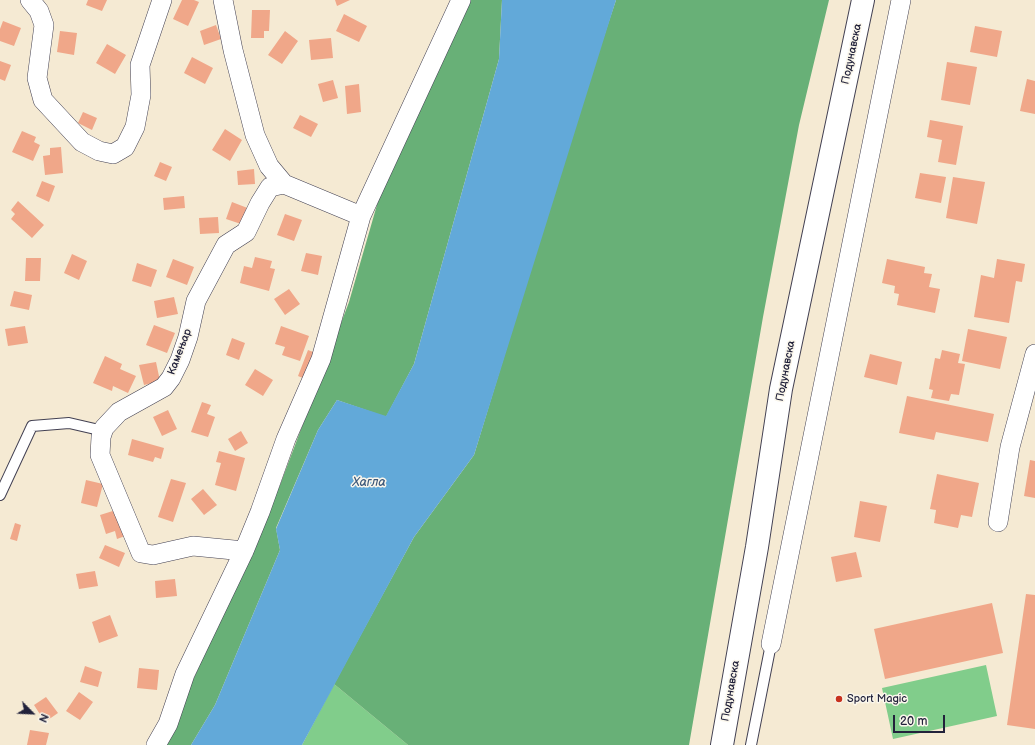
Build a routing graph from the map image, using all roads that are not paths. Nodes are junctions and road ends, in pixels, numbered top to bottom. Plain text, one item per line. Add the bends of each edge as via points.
1 (30, 0) edge
2 (162, 0) edge
3 (223, 0) edge
4 (461, 0) edge
5 (864, 0) edge
6 (901, 0) edge
7 (284, 184) junction
8 (361, 216) junction
9 (1035, 354) edge
10 (101, 437) junction
11 (0, 495) edge
12 (998, 522) dead end
13 (244, 551) junction
14 (771, 644) joint
15 (156, 745) edge
16 (722, 745) edge
17 (751, 745) edge

1 - 2 street via 40,11 44,25 37,78 44,100 82,142 99,151 113,154 125,146 135,127 141,96 140,65
3 - 7 street via 255,135 269,166
4 - 8 street
5 - 16 street, Подунавска via 781,389 757,547
6 - 14 street
7 - 8 street
7 - 10 street, Камењар via 270,187 246,232 226,245 196,301 188,337 171,378 164,387 119,412 104,428
8 - 13 street via 321,358 286,439
9 - 12 street via 1010,447
10 - 11 lane via 95,429 69,423 32,426
10 - 13 street via 100,455 141,553 153,555 193,546
13 - 15 street via 185,674 168,724
14 - 17 lane

